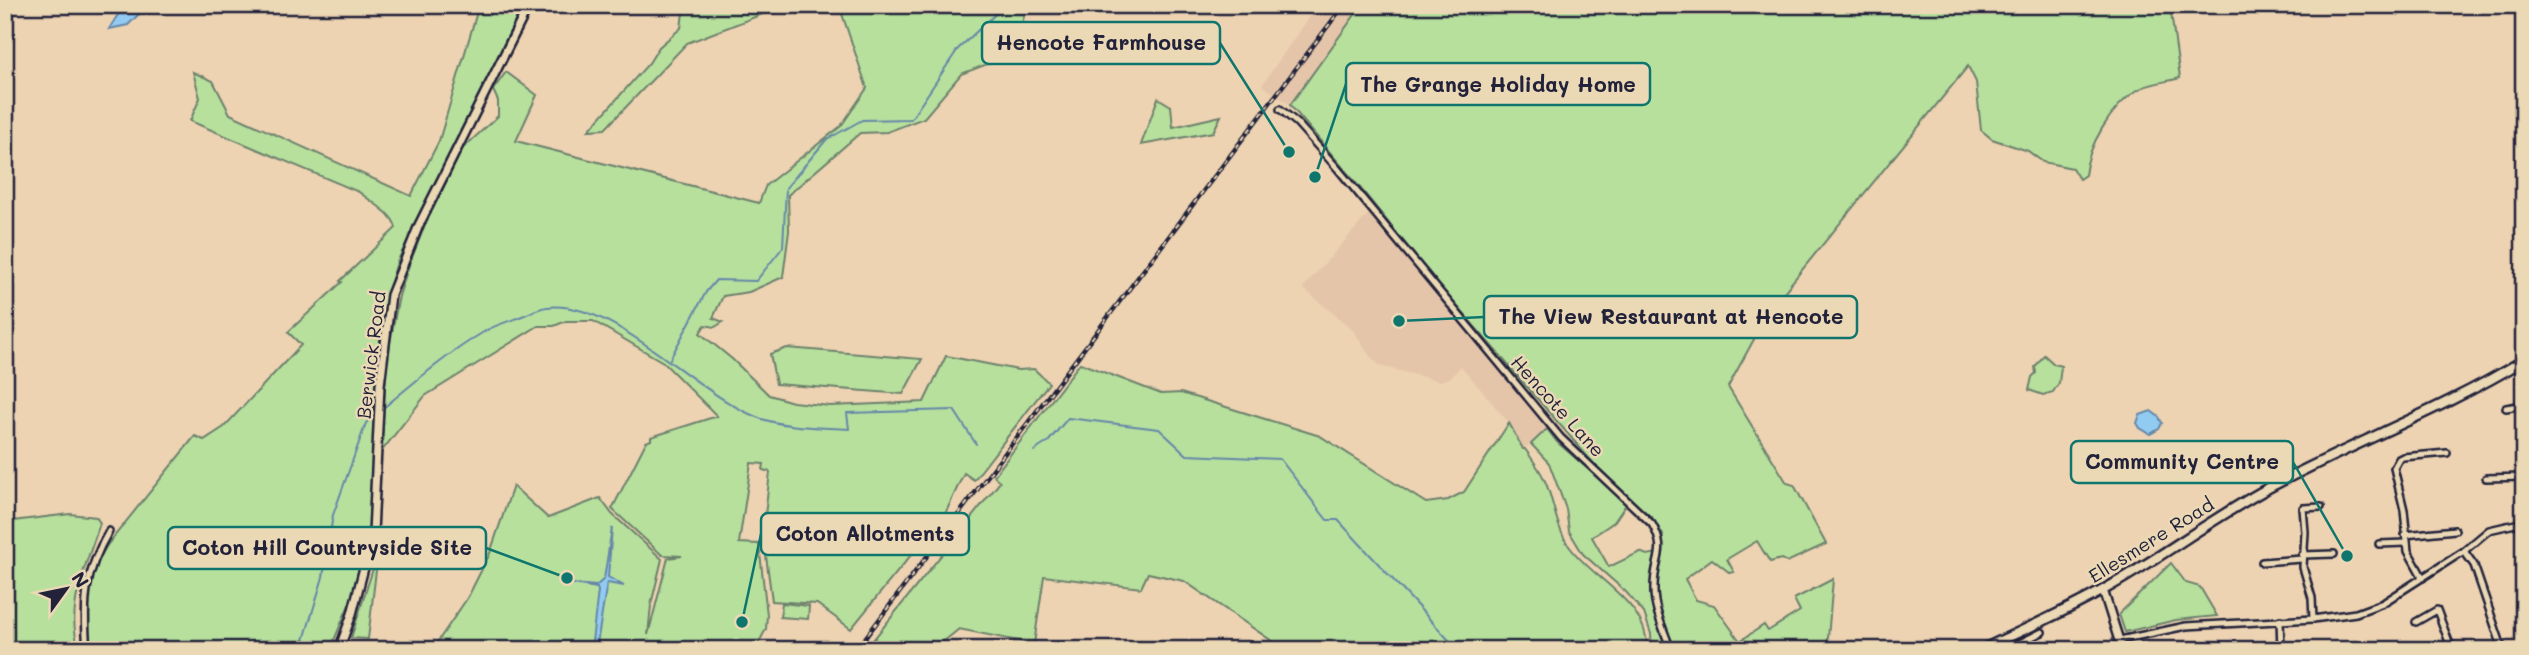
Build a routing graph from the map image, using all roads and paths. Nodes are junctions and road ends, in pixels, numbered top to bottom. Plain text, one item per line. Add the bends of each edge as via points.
1 (529, 5) edge
2 (1280, 109) dead end
3 (2524, 360) edge
4 (2524, 405) edge
5 (2506, 408) dead end
6 (2447, 453) dead end
7 (2421, 455) junction
8 (2421, 465) dead end
9 (2524, 477) edge
10 (2486, 478) dead end
11 (2321, 507) dead end
12 (2524, 522) edge
13 (2455, 530) dead end
14 (109, 531) dead end
15 (2405, 534) junction
16 (2406, 543) junction
17 (2379, 544) dead end
18 (2463, 551) junction
19 (2334, 554) dead end
20 (2302, 557) junction
21 (2524, 558) edge
22 (2262, 562) dead end
23 (2524, 570) edge
24 (2423, 578) junction
25 (2104, 590) junction
26 (2313, 618) junction
27 (2280, 620) junction
28 (2416, 622) dead end
29 (2040, 636) dead end
30 (2120, 640) junction
31 (2500, 649) edge
32 (87, 650) edge
33 (340, 650) edge
34 (1671, 650) edge
35 (1981, 650) edge
36 (2007, 650) edge
37 (2122, 650) edge
38 (2281, 650) edge
39 (2452, 650) edge

1 - 33 main road, Berwick Road via 419,225 391,295 380,385 373,533
2 - 34 street, Hencote Lane via 1338,169 1561,438 1651,524 1661,541 1656,606
3 - 25 main road, Ellesmere Road via 2257,494
4 - 5 street
6 - 7 street
7 - 8 street
7 - 15 street via 2399,459 2394,468
9 - 10 street
11 - 20 street via 2303,508
12 - 18 street via 2489,530
13 - 15 street
14 - 32 street via 92,566 83,607
15 - 16 street
16 - 17 street
16 - 24 street
18 - 24 street
18 - 31 street via 2474,565
19 - 20 street
20 - 22 street
20 - 26 street
21 - 23 street
24 - 26 street via 2369,609
25 - 30 main road
25 - 35 main road, Ellesmere Road
26 - 27 street
27 - 30 street via 2186,626
27 - 38 street
28 - 39 street via 2438,611
29 - 36 street
30 - 37 main road

